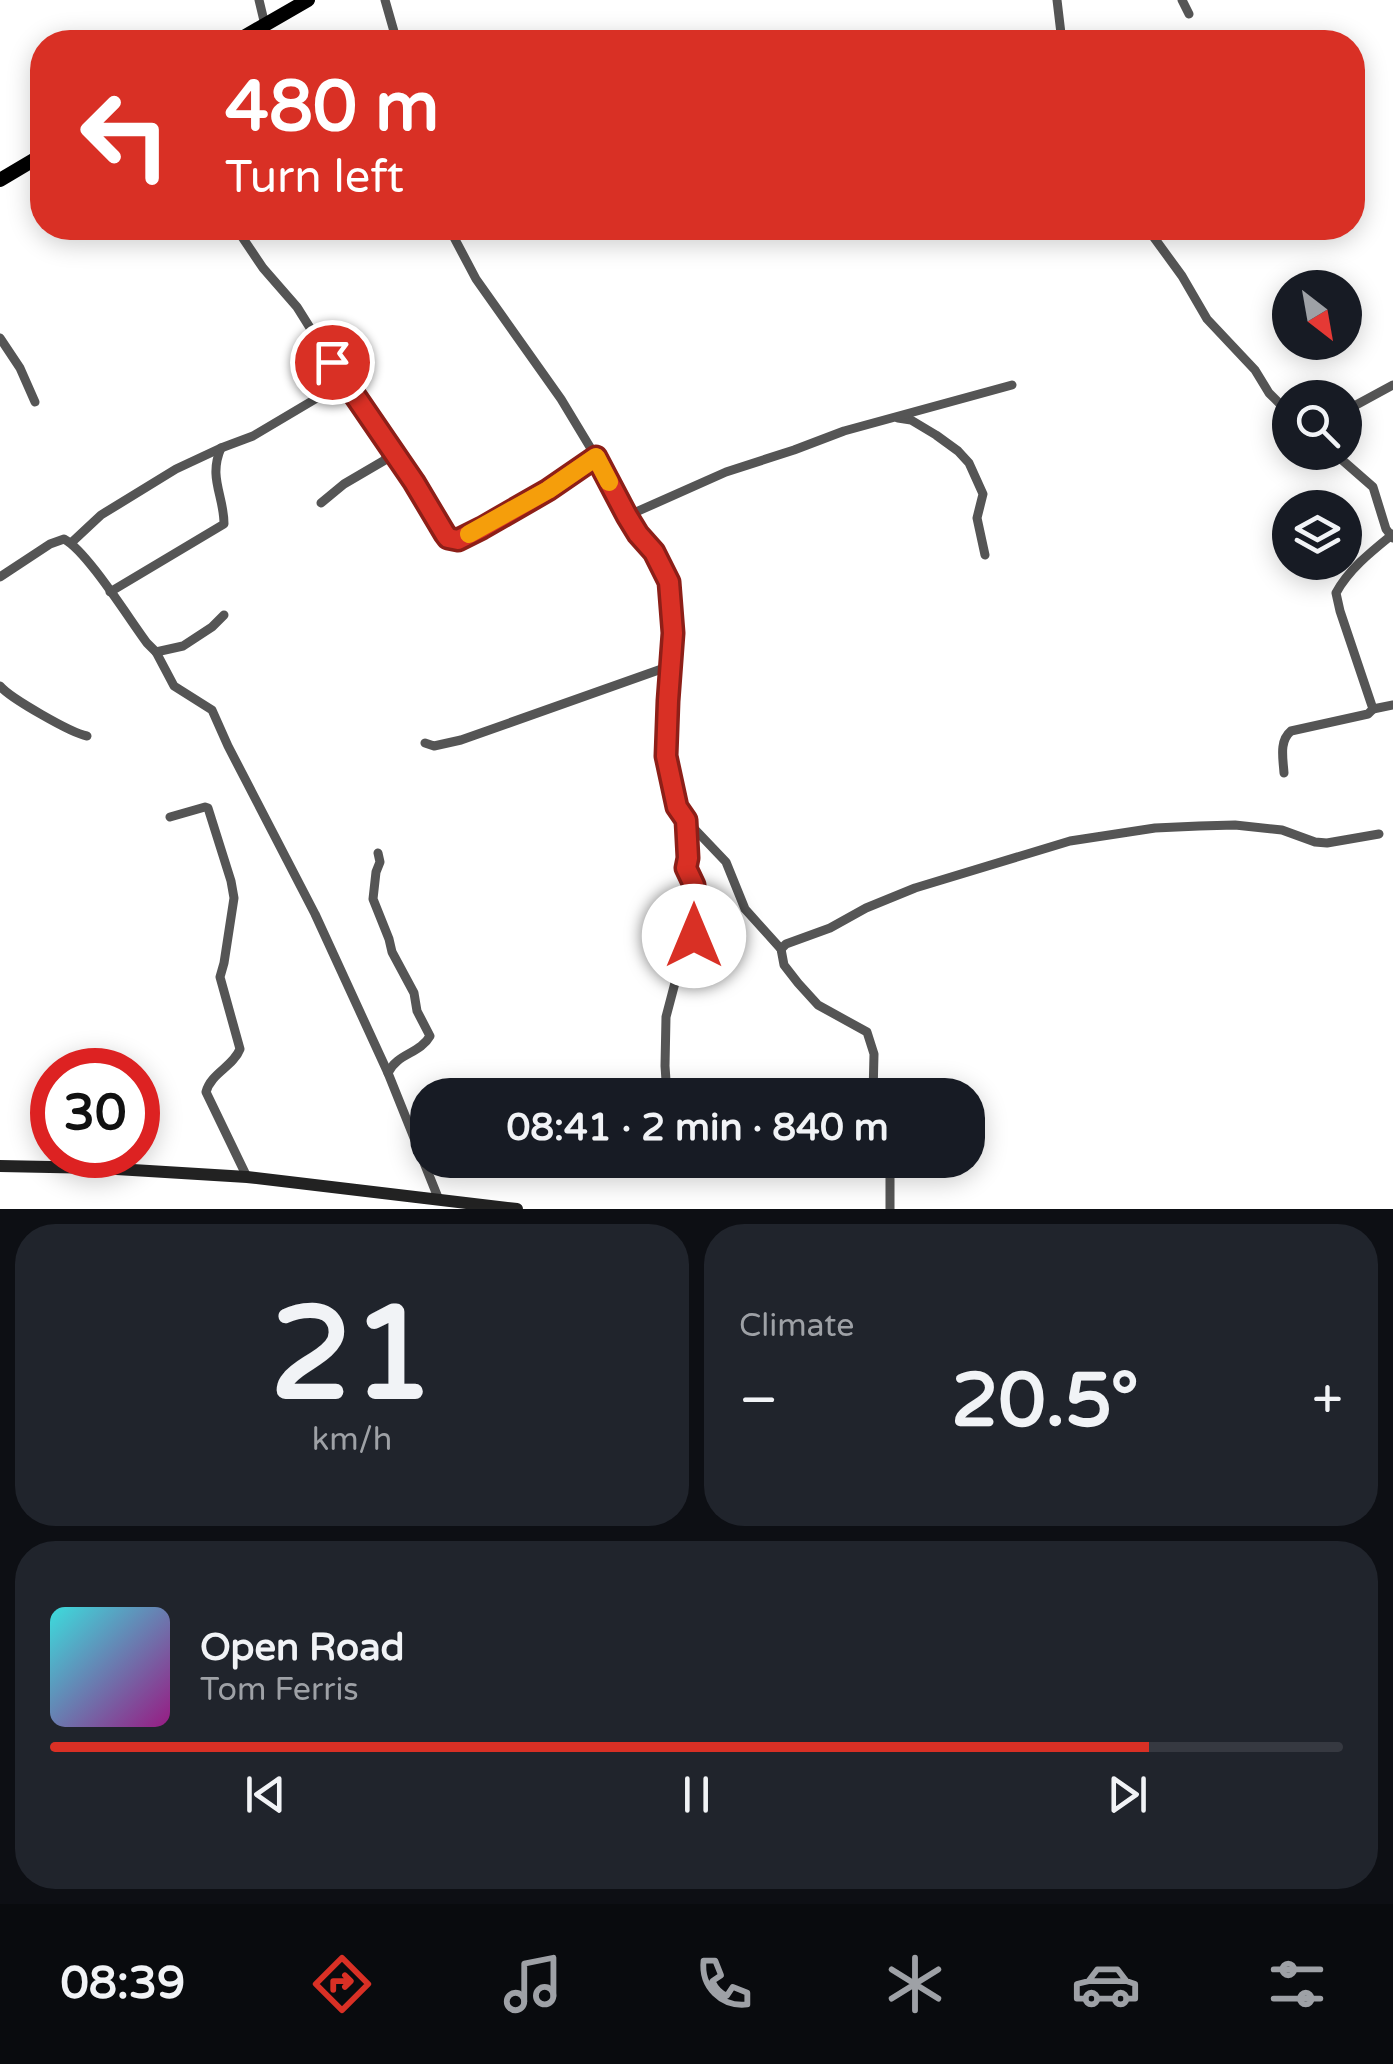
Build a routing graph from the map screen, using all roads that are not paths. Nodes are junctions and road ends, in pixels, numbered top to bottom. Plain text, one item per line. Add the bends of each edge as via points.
1 (259, 0) edge
2 (308, 0) edge
3 (385, 0) edge
4 (1058, 0) edge
5 (1182, 0) edge
6 (1189, 14) dead end
7 (265, 25) junction
8 (256, 30) edge
9 (394, 30) edge
10 (1061, 30) edge
11 (30, 162) edge
12 (0, 180) edge
13 (244, 240) edge
14 (455, 240) edge
15 (1156, 240) edge
16 (0, 338) edge
17 (344, 382) junction
18 (1393, 384) edge
19 (1012, 385) dead end
20 (1272, 396) edge
21 (1362, 401) edge
22 (35, 402) dead end
23 (875, 421) junction
24 (389, 445) junction
25 (221, 448) junction
26 (596, 457) junction
27 (1354, 470) edge
28 (321, 503) dead end
29 (627, 516) junction
30 (1392, 536) edge
31 (72, 543) junction
32 (985, 555) dead end
33 (0, 577) edge
34 (110, 592) junction
35 (224, 615) dead end
36 (156, 652) junction
37 (670, 666) junction
38 (0, 686) edge
39 (1393, 705) edge
40 (1373, 709) junction
41 (87, 736) dead end
42 (425, 743) dead end
43 (1284, 773) dead end
44 (170, 817) dead end
45 (686, 820) junction
46 (1379, 834) dead end
47 (378, 853) dead end
48 (781, 949) junction
49 (388, 1073) junction
50 (665, 1078) edge
51 (873, 1078) edge
52 (0, 1166) edge
53 (247, 1177) junction
54 (890, 1178) edge
55 (439, 1200) junction
56 (516, 1209) edge
57 (890, 1209) edge

1 - 7 street
2 - 7 main road
3 - 9 street
4 - 10 street
5 - 6 street
7 - 8 main road
11 - 12 main road
13 - 17 street
14 - 26 street
15 - 20 street via 1207,319
16 - 22 street
17 - 24 street
17 - 25 street via 254,436
18 - 21 street
19 - 23 street
23 - 29 street via 726,472
23 - 32 street via 911,420 966,458 983,494 978,518
24 - 26 street via 453,540
24 - 28 street via 385,460
25 - 31 street via 101,516
25 - 34 street via 214,476 224,524
26 - 29 street
27 - 30 street via 1373,487
29 - 37 street via 669,582
30 - 40 street via 1336,593
31 - 33 street via 57,540
31 - 34 street
34 - 36 street
35 - 36 street via 183,646
36 - 49 street via 174,686 212,710
37 - 42 street via 461,740
37 - 45 street via 666,756
38 - 41 street
39 - 40 street
40 - 43 street via 1292,731 1282,751
44 - 53 street via 208,808 232,881 220,977 240,1049 206,1092
45 - 48 street via 726,862 744,909
45 - 50 street via 697,926 666,1018
46 - 48 street via 1327,844 1235,825 1070,841 898,895
47 - 49 street via 373,900 430,1036
48 - 51 street via 784,965 818,1005 866,1032
49 - 55 street
52 - 53 street
53 - 55 street
54 - 57 street
55 - 56 street

